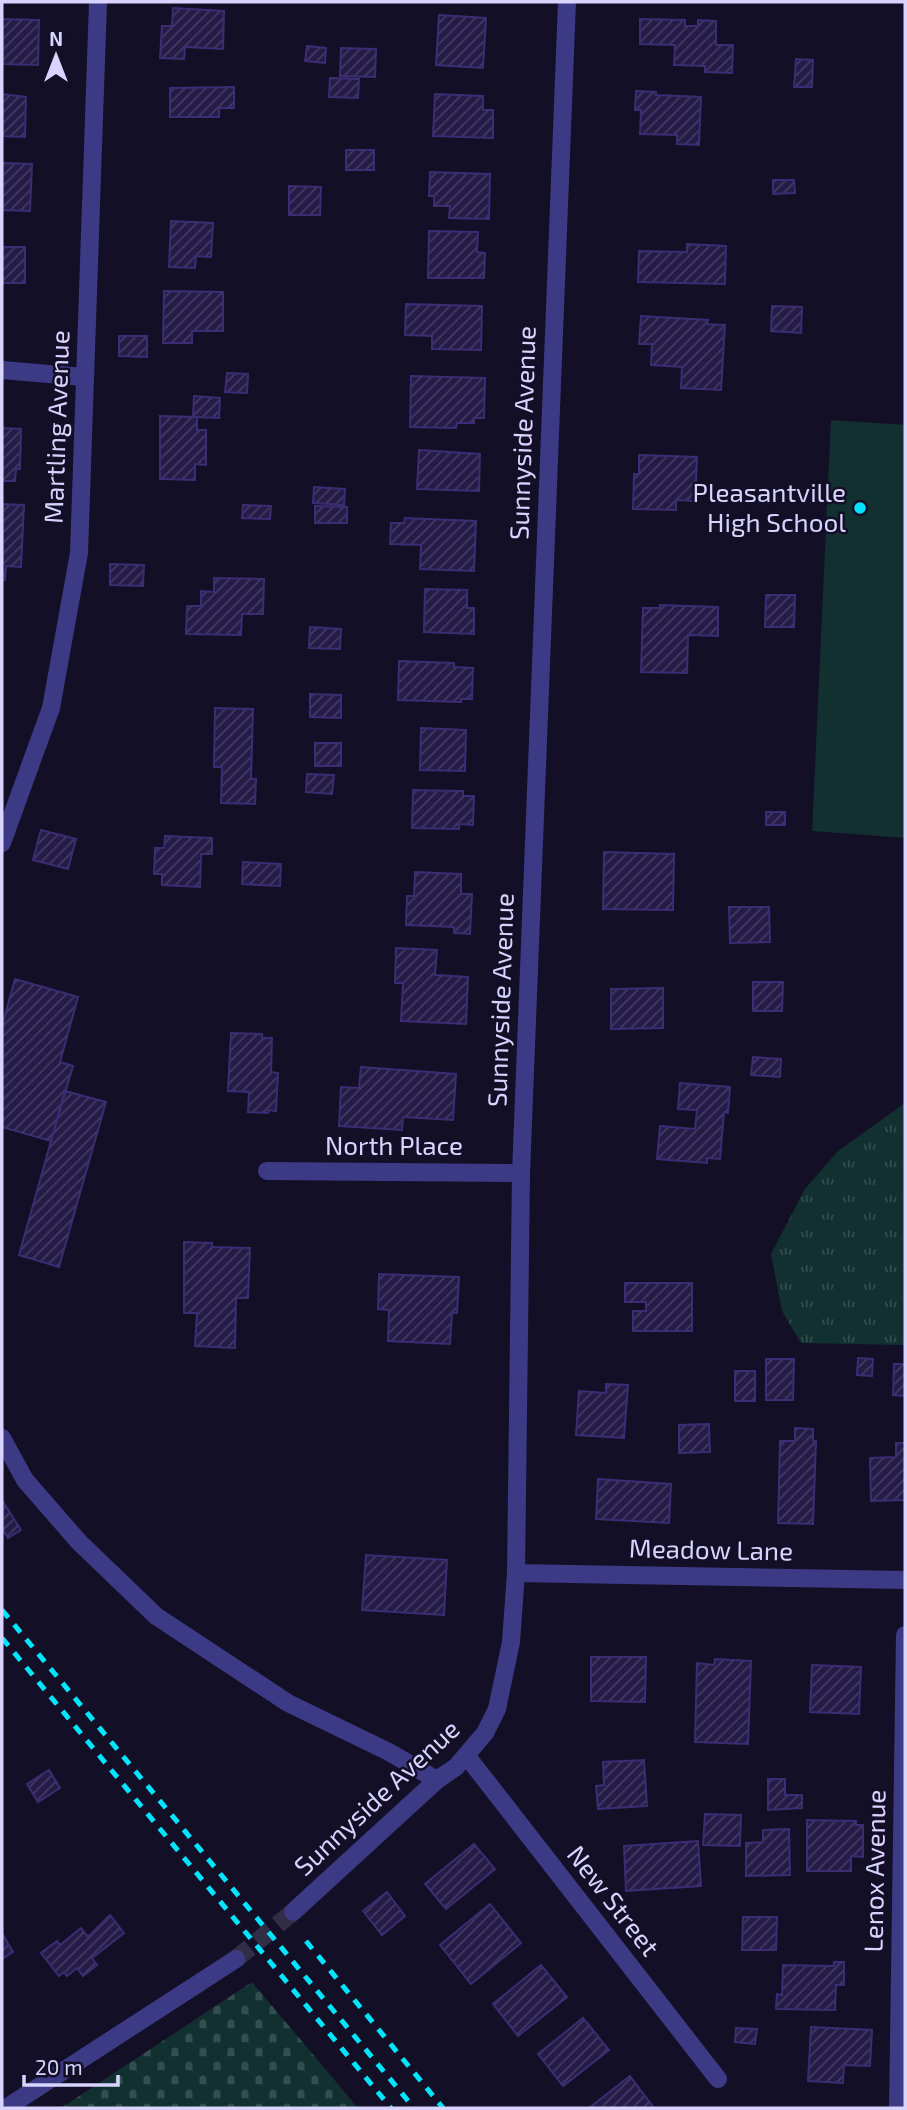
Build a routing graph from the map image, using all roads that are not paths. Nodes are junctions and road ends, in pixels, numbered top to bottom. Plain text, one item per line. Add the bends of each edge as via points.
1 (98, 2) edge
2 (566, 2) edge
3 (2, 370) edge
4 (84, 377) junction
5 (2, 843) edge
6 (267, 1171) dead end
7 (521, 1173) junction
8 (2, 1438) edge
9 (516, 1573) junction
10 (905, 1580) edge
11 (905, 1634) edge
12 (466, 1755) junction
13 (438, 1780) junction
14 (293, 1912) tunnel mouth
15 (236, 1959) tunnel mouth
16 (718, 2079) dead end
17 (6, 2108) edge
18 (898, 2108) edge

1 - 4 street, Martling Avenue
2 - 7 street, Sunnyside Avenue
3 - 4 street
4 - 5 street, Martling Avenue via 77,566 51,708
6 - 7 street, North Place
7 - 9 street, Sunnyside Avenue
8 - 13 street via 25,1480 79,1542 156,1616 288,1703
9 - 10 street, Meadow Lane
9 - 12 street, Sunnyside Avenue via 511,1642 497,1709
11 - 18 street, Lenox Avenue
12 - 13 street, Sunnyside Avenue
12 - 16 street, New Street
13 - 14 street, Sunnyside Avenue
15 - 17 street

